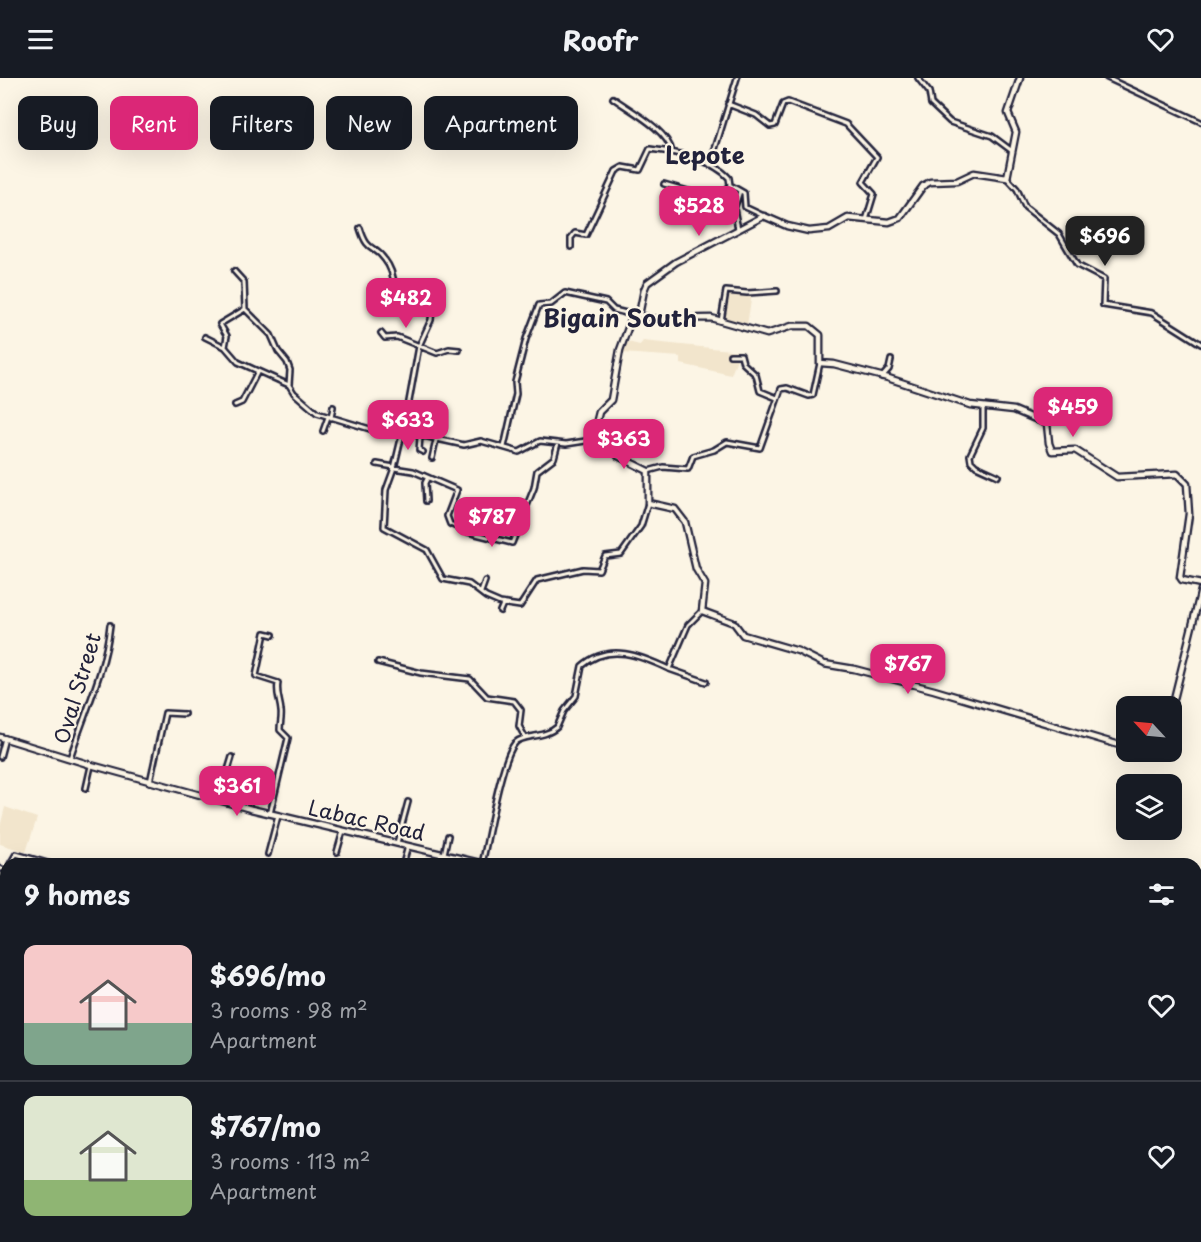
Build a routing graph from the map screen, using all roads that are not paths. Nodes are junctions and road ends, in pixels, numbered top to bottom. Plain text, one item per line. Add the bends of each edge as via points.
1 (737, 78) edge
2 (918, 78) edge
3 (1020, 78) edge
4 (1107, 78) edge
5 (614, 98) dead end
6 (728, 104) junction
7 (1201, 122) edge
8 (672, 152) junction
9 (1013, 152) junction
10 (710, 165) junction
11 (1008, 178) junction
12 (664, 184) dead end
13 (730, 185) junction
14 (740, 191) junction
15 (764, 216) junction
16 (866, 220) junction
17 (360, 228) dead end
18 (738, 229) junction
19 (571, 247) dead end
20 (234, 271) dead end
21 (777, 291) dead end
22 (245, 309) junction
23 (637, 315) junction
24 (721, 322) junction
25 (381, 333) dead end
26 (205, 337) dead end
27 (1201, 344) edge
28 (419, 346) junction
29 (225, 347) junction
30 (459, 350) dead end
31 (730, 355) dead end
32 (891, 360) dead end
33 (820, 363) junction
34 (258, 371) junction
35 (882, 376) junction
36 (289, 385) junction
37 (777, 398) junction
38 (235, 405) dead end
39 (333, 407) dead end
40 (984, 407) junction
41 (420, 416) dead end
42 (329, 417) junction
43 (323, 431) dead end
44 (401, 431) junction
45 (415, 435) junction
46 (420, 436) junction
47 (436, 440) junction
48 (592, 440) junction
49 (558, 443) junction
50 (504, 447) junction
51 (423, 452) dead end
52 (432, 458) dead end
53 (377, 464) dead end
54 (394, 467) junction
55 (648, 471) junction
56 (998, 476) dead end
57 (427, 479) junction
58 (426, 501) dead end
59 (648, 503) junction
60 (485, 581) dead end
61 (1201, 584) edge
62 (1201, 590) edge
63 (480, 592) junction
64 (503, 604) junction
65 (501, 611) dead end
66 (702, 611) junction
67 (110, 625) dead end
68 (273, 634) dead end
69 (378, 662) dead end
70 (669, 669) junction
71 (706, 682) dead end
72 (1175, 696) edge
73 (184, 714) dead end
74 (525, 737) junction
75 (3, 738) edge
76 (1116, 744) edge
77 (0, 757) edge
78 (232, 757) dead end
79 (70, 759) junction
80 (91, 765) junction
81 (150, 782) junction
82 (86, 788) dead end
83 (219, 800) junction
84 (408, 802) dead end
85 (270, 814) junction
86 (278, 816) junction
87 (343, 831) junction
88 (448, 836) dead end
89 (397, 843) junction
90 (408, 846) junction
91 (337, 852) dead end
92 (268, 854) dead end
93 (444, 854) junction
94 (14, 858) edge
95 (30, 858) edge
96 (405, 858) edge
97 (460, 858) edge
98 (484, 858) edge

1 - 6 street
2 - 9 street via 929,92 931,104 950,122 993,136
3 - 9 street via 1008,114 1016,132
4 - 7 street
5 - 8 street via 655,128
6 - 10 street
6 - 16 street via 756,115 770,126 776,125 783,104 788,102 851,127 877,157 863,182 874,194
8 - 10 street
8 - 19 street via 650,149 639,170 619,169 586,235 575,232
9 - 11 street
10 - 13 street via 725,174
11 - 16 street via 974,173 957,181 930,182 900,218 889,222
11 - 27 street via 1025,207 1059,234 1077,265 1104,279 1102,304 1152,312
12 - 13 street via 719,200
13 - 14 street
14 - 15 street via 744,193 745,207
14 - 18 street via 734,208
15 - 16 street via 809,231 829,229 848,218
15 - 18 street
17 - 28 street via 366,245 380,254 391,269 396,291 432,310
18 - 23 street via 676,262 647,283
20 - 22 street via 244,282
21 - 24 street via 726,291
22 - 29 street via 220,324 227,336
22 - 36 street via 271,335 287,362
23 - 24 street via 654,319 705,317
23 - 48 street via 624,334 611,400 599,412
23 - 50 street via 614,310 606,302 565,293 551,304 539,305 515,381 516,394
24 - 33 street via 767,334 797,325 809,326 819,335
25 - 28 street via 386,338 398,337
26 - 29 street
28 - 30 street via 437,353
28 - 44 street
29 - 34 street via 235,360
31 - 37 street via 741,355 743,363 756,375 760,391
32 - 35 street
33 - 35 street
33 - 37 street via 813,395 784,388
34 - 36 street
34 - 38 street via 242,402
35 - 40 street
36 - 42 street via 315,412
37 - 55 street via 760,448 728,442 693,456 688,469 663,467
39 - 42 street
40 - 56 street via 983,428 971,461
40 - 61 street via 1009,409 1045,422 1052,451 1075,450 1112,475 1179,475 1187,484 1189,514 1180,577
41 - 45 street
42 - 43 street
42 - 44 street via 370,429
44 - 45 street
44 - 54 street
45 - 46 street
46 - 47 street
46 - 51 street via 419,450
47 - 50 street via 464,445 482,441
47 - 52 street
48 - 49 street
48 - 55 street via 612,445 618,456
49 - 50 street via 540,441 519,452
49 - 57 street via 554,458 537,471 512,543 450,524 447,516 457,490
53 - 54 street
54 - 57 street
54 - 63 street via 385,494 384,527 427,550 443,579 469,584
55 - 59 street
57 - 58 street
59 - 64 street via 641,526 630,543 621,554 605,556 599,570 583,569 537,580 520,606
59 - 66 street via 675,509 685,522 696,569 705,584
60 - 63 street
62 - 72 street
63 - 64 street
64 - 65 street
66 - 70 street via 688,625
66 - 76 street via 734,623 743,635 798,651 824,664 934,690
67 - 79 street, Oval Street via 100,672
68 - 85 street via 265,633 256,676 278,683 280,730 288,738
69 - 74 street via 421,673 470,679 487,697 514,701 521,710 519,726
70 - 71 street
70 - 74 street via 624,652 594,658 582,666 576,696 557,727 539,737
73 - 81 street via 165,712
74 - 98 street via 516,742 509,756
75 - 77 street
75 - 79 street, Labac Road
78 - 83 street
79 - 80 street, Labac Road
80 - 81 street, Labac Road
80 - 82 street
81 - 83 street, Labac Road
83 - 85 street, Labac Road
84 - 89 street
85 - 86 street, Labac Road
86 - 87 street, Labac Road
86 - 92 street
87 - 89 street, Labac Road
87 - 91 street
88 - 93 street
89 - 90 street, Labac Road
90 - 93 street, Labac Road
90 - 96 street
93 - 97 street, Labac Road
94 - 95 street via 16,854

